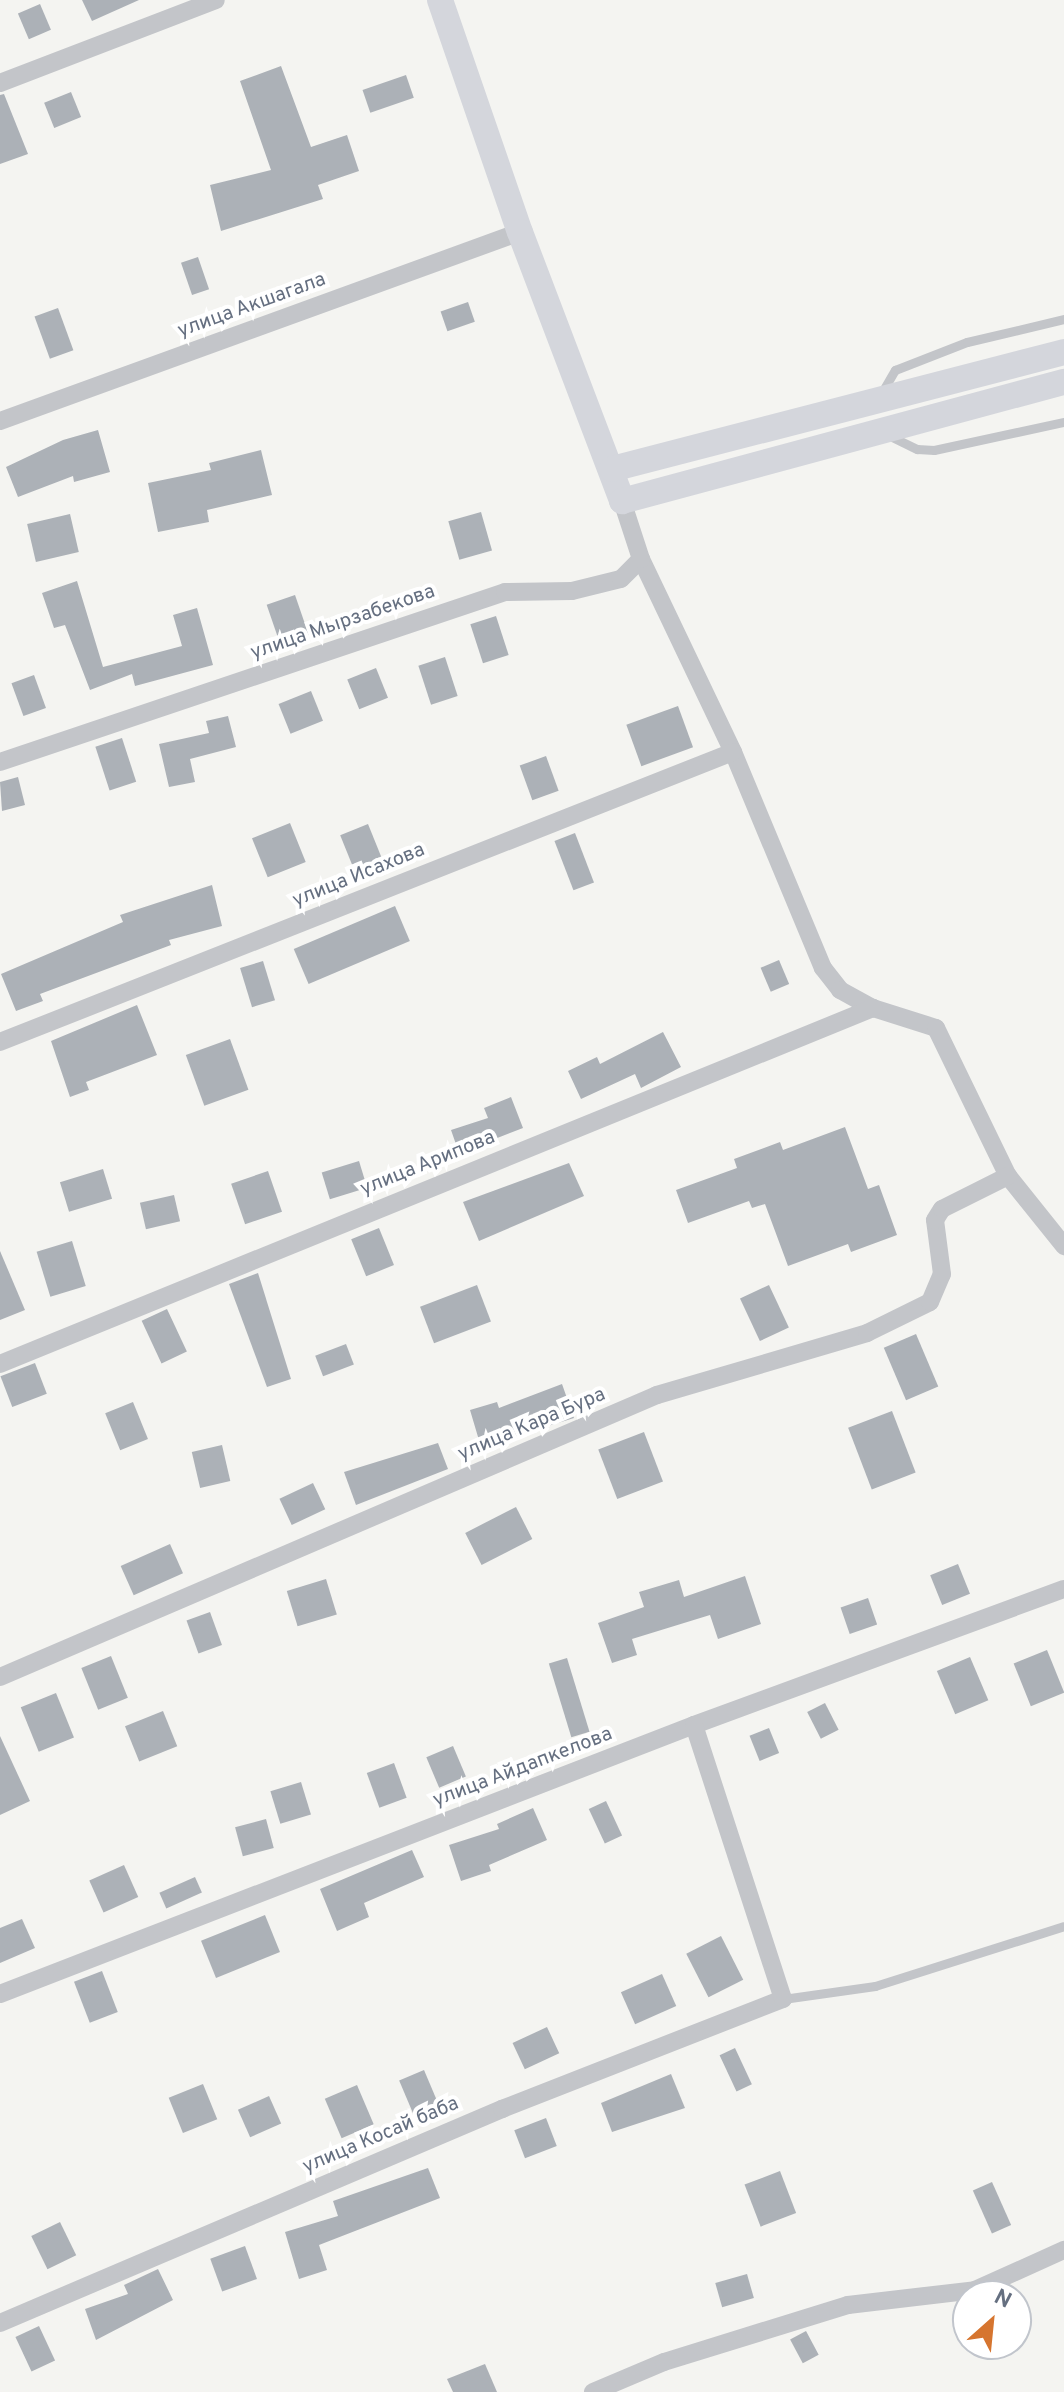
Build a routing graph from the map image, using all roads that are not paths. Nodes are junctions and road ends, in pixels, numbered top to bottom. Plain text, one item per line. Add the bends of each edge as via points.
1 (216, 0) edge
2 (440, 0) edge
3 (0, 83) edge
4 (520, 232) junction
5 (1064, 319) edge
6 (1064, 352) edge
7 (1064, 382) edge
8 (876, 417) junction
9 (0, 421) edge
10 (1064, 422) edge
11 (612, 469) junction
12 (622, 501) junction
13 (641, 559) junction
14 (733, 752) junction
15 (0, 762) edge
16 (873, 1008) junction
17 (0, 1042) edge
18 (1008, 1176) junction
19 (1064, 1246) edge
20 (0, 1364) edge
21 (1064, 1589) edge
22 (0, 1677) edge
23 (694, 1725) junction
24 (1064, 1926) edge
25 (0, 1994) edge
26 (783, 1999) junction
27 (1064, 2250) edge
28 (0, 2323) edge
29 (593, 2392) edge

1 - 3 street
2 - 4 main road
4 - 9 street, улица Акшагала
4 - 11 main road
5 - 8 lane via 967,342 895,370
6 - 8 main road
7 - 8 main road
8 - 10 lane via 917,449 934,450
8 - 11 main road
8 - 12 main road
11 - 12 main road
12 - 13 street
13 - 14 street
13 - 15 street, улица Мырзабекова via 621,579 572,591 505,592
14 - 16 street via 823,968 840,990
14 - 17 street, улица Исахова
16 - 18 street via 936,1028
16 - 20 street, улица Арипова
18 - 19 street
18 - 22 street, улица Кара Бура via 942,1209 935,1220 942,1274 930,1302 867,1333 657,1395
21 - 23 street, улица Айдапкелова
23 - 25 street, улица Айдапкелова
23 - 26 street
24 - 26 lane via 875,1986
26 - 28 street, улица Косай баба via 502,2109
27 - 29 street via 975,2290 848,2305 664,2362

